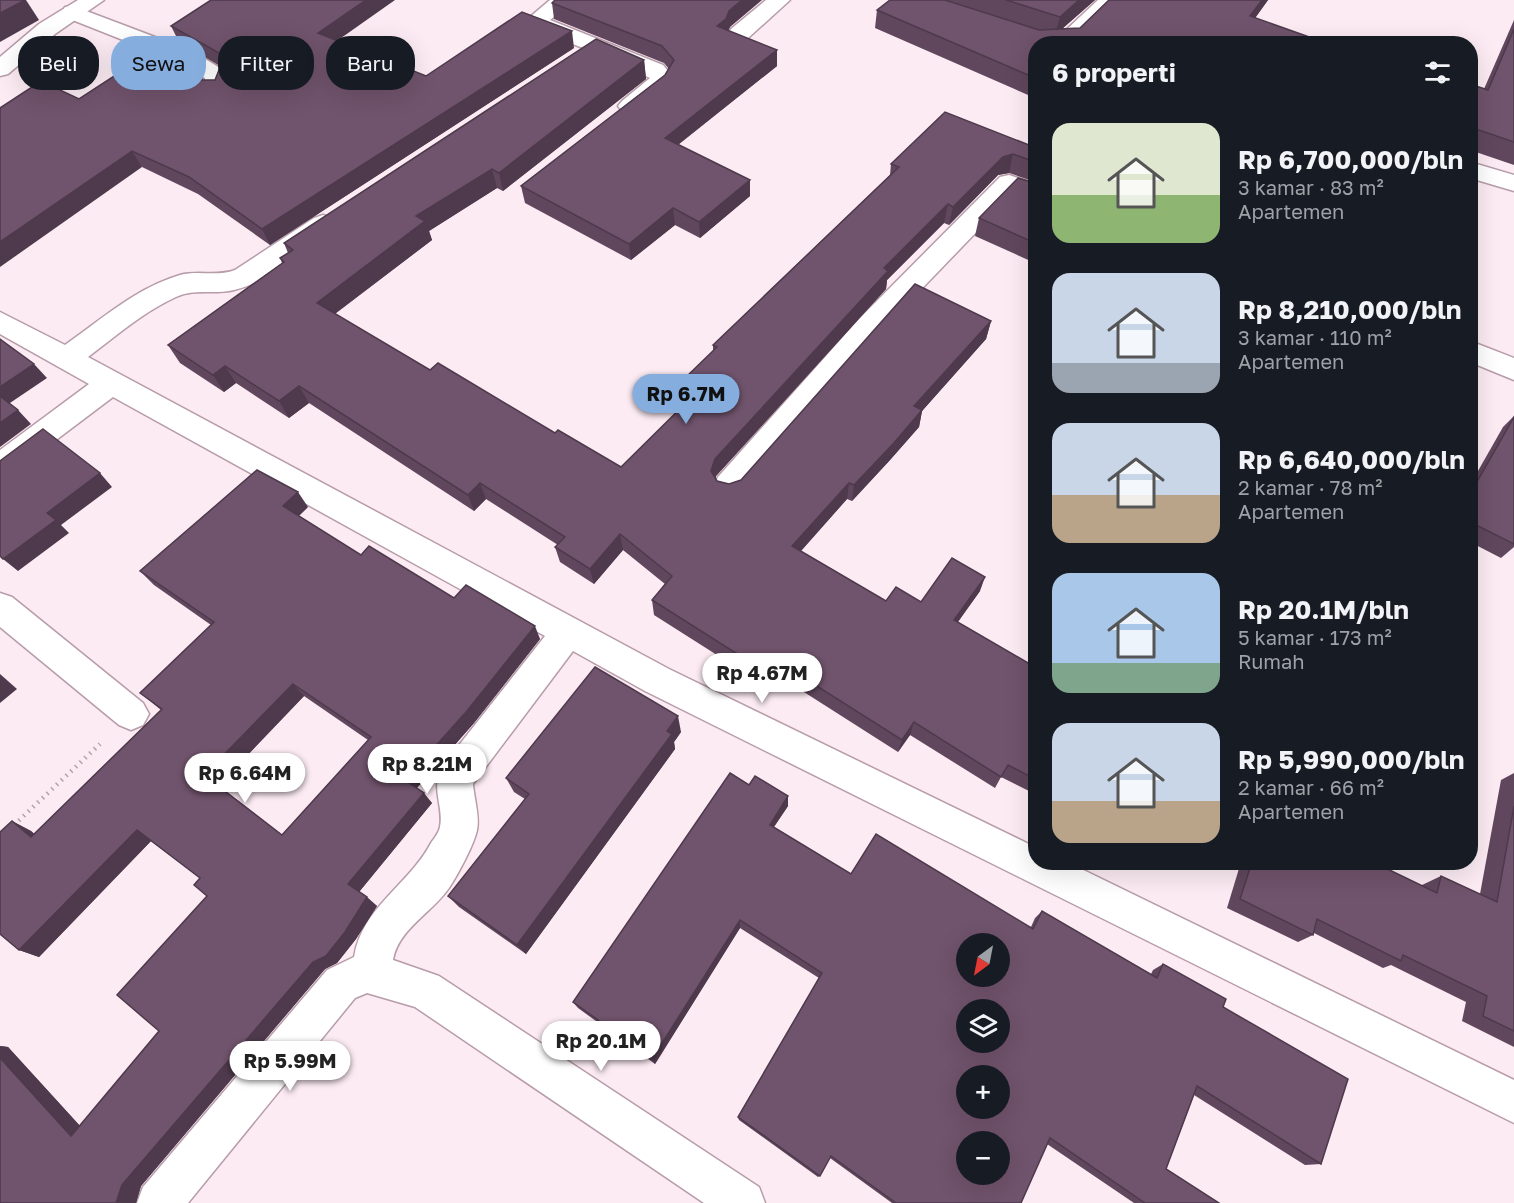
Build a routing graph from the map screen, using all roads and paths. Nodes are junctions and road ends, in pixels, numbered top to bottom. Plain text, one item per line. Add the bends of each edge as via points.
1 (93, 0) edge
2 (563, 0) edge
3 (779, 0) edge
4 (1110, 0) edge
5 (73, 12) junction
6 (739, 34) edge
7 (1060, 36) edge
8 (596, 46) junction
9 (568, 65) edge
10 (0, 69) edge
11 (214, 90) edge
12 (611, 122) edge
13 (1478, 172) edge
14 (1514, 183) edge
15 (1028, 190) edge
16 (347, 209) edge
17 (0, 322) edge
18 (1478, 354) edge
19 (67, 358) junction
20 (1514, 369) edge
21 (112, 382) junction
22 (0, 466) edge
23 (729, 486) edge
24 (0, 607) edge
25 (569, 631) junction
26 (131, 714) joint
27 (8, 830) edge
28 (1028, 863) edge
29 (1043, 870) edge
30 (378, 976) junction
31 (1514, 1102) edge
32 (159, 1203) edge
33 (743, 1203) edge

1 - 5 street
2 - 8 street via 536,22 538,25
3 - 6 street
4 - 7 street
5 - 10 street
5 - 11 street via 184,56 217,76
8 - 9 street
8 - 12 street via 655,70 662,77
13 - 14 street
15 - 23 street via 1009,183 870,325
16 - 19 street via 247,276 218,284 195,281 155,297
17 - 19 street
18 - 20 street
19 - 21 street
21 - 22 street
21 - 25 street
24 - 26 street
25 - 28 street via 657,680
25 - 30 street via 454,780 459,829 435,875 376,942 373,961
26 - 27 path
29 - 31 street
30 - 32 street via 365,972 340,984
30 - 33 street via 425,990

